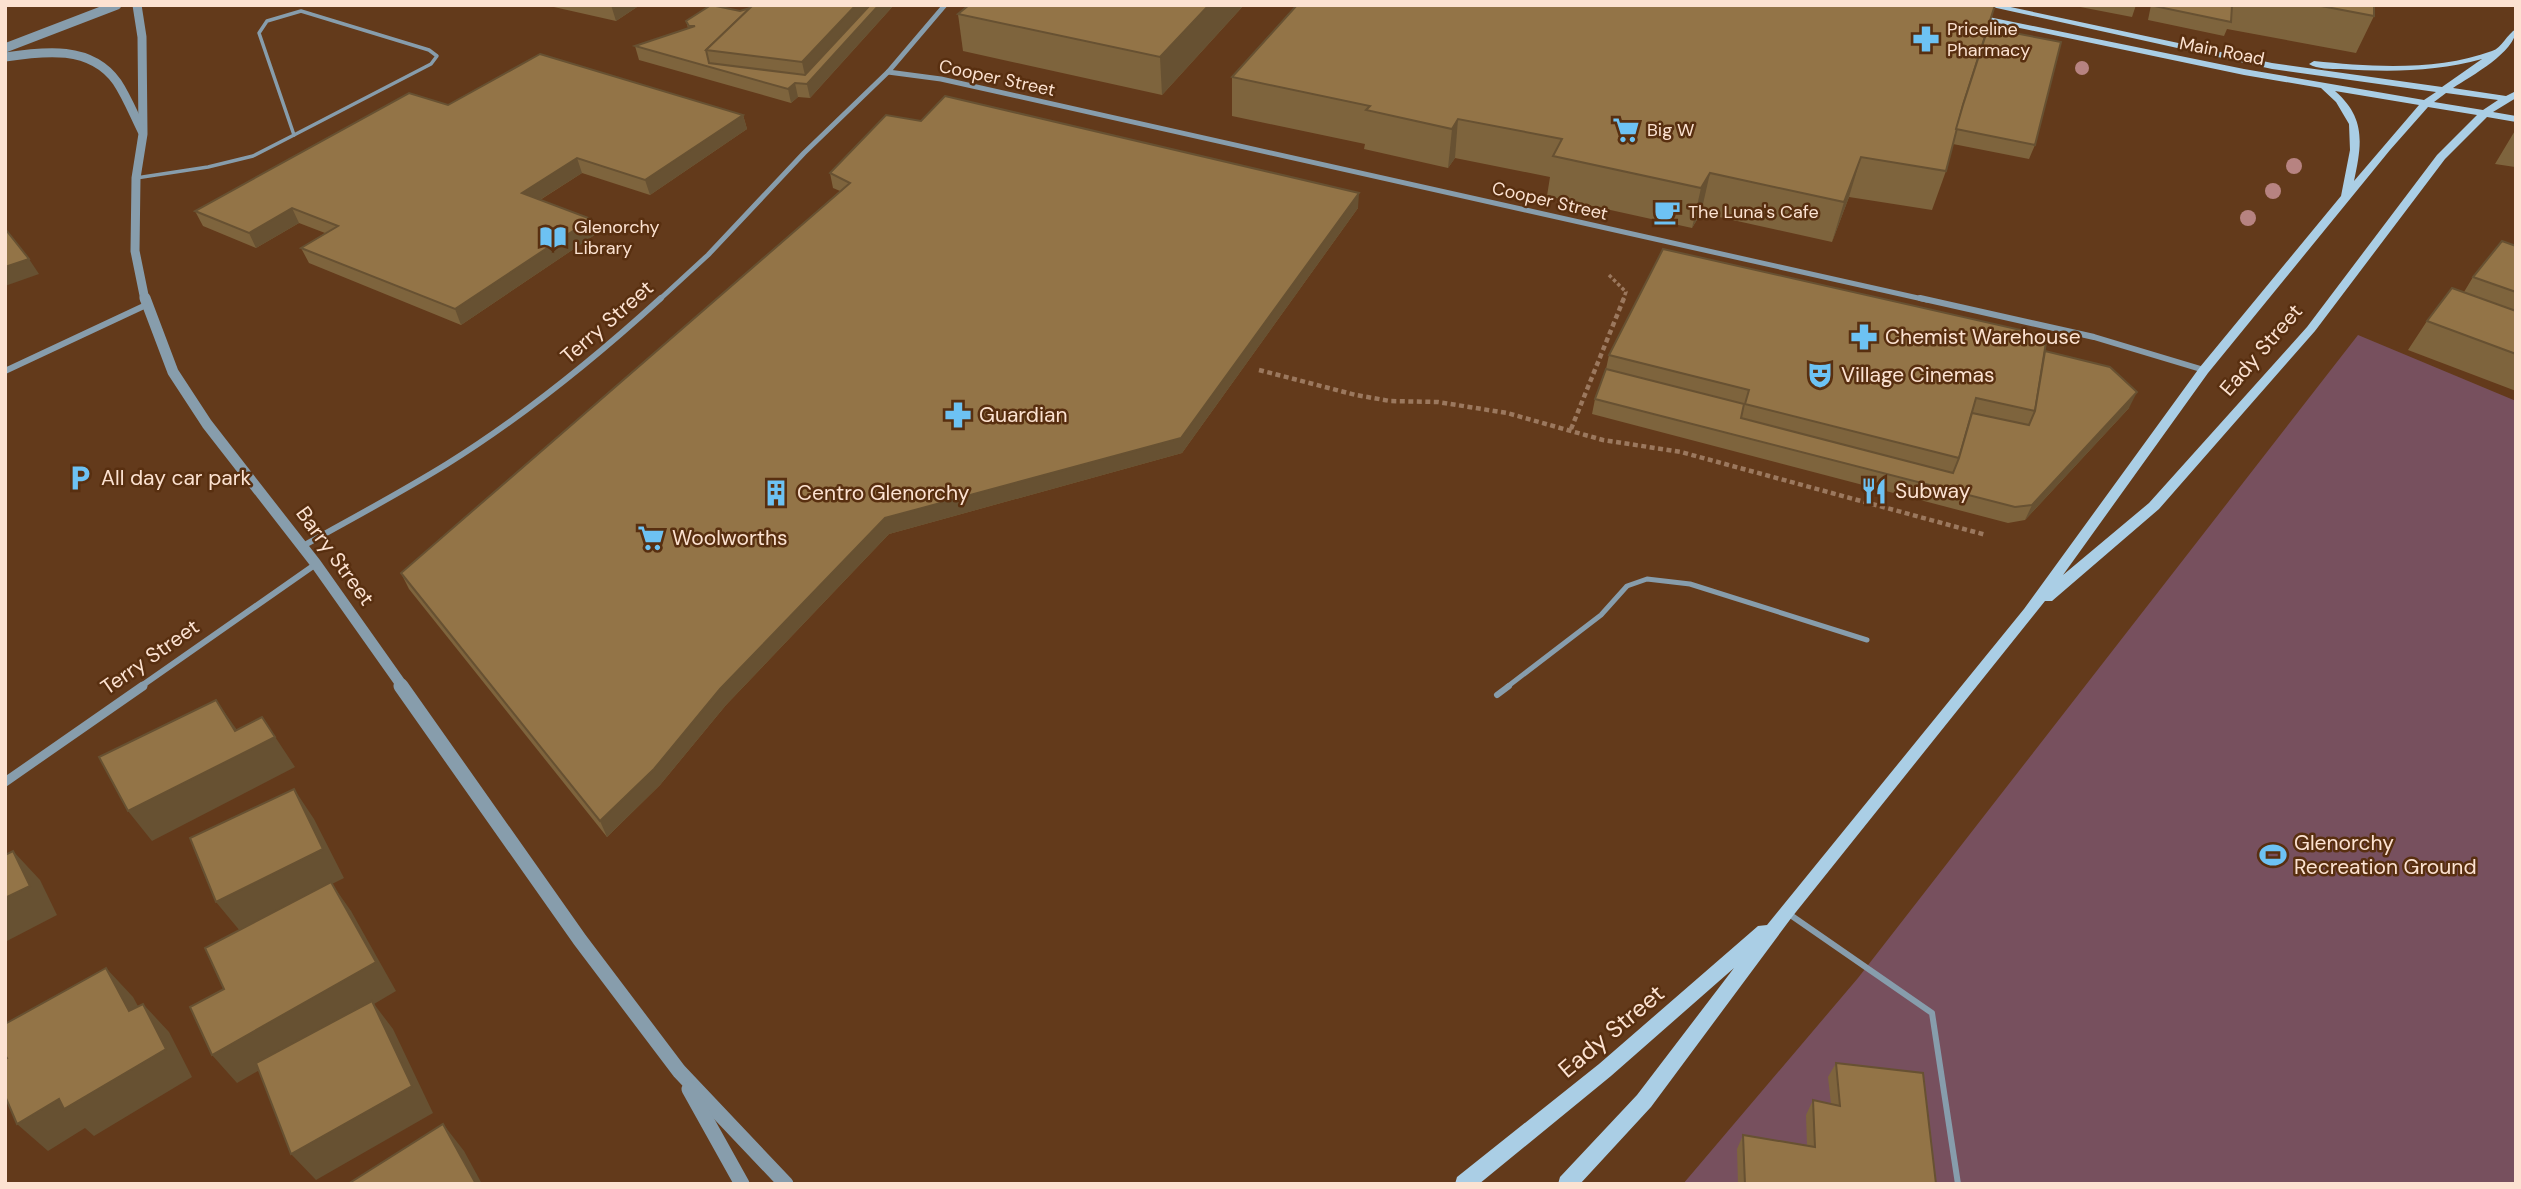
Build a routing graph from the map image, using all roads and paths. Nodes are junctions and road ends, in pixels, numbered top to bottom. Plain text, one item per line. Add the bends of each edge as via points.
1 (117, 5) edge
2 (137, 5) edge
3 (945, 5) edge
4 (1987, 5) edge
5 (1966, 14) edge
6 (2112, 30) junction
7 (2516, 32) edge
8 (5, 48) edge
9 (2503, 48) junction
10 (5, 57) edge
11 (888, 72) junction
12 (2325, 87) junction
13 (2445, 89) junction
14 (2513, 98) edge
15 (2426, 103) junction
16 (2483, 113) junction
17 (2516, 119) edge
18 (143, 134) junction
19 (294, 135) junction
20 (136, 178) junction
21 (2344, 200) junction
22 (1609, 275) dead end
23 (146, 305) junction
24 (1259, 370) dead end
25 (2204, 370) junction
26 (5, 371) edge
27 (1571, 429) junction
28 (1986, 535) dead end
29 (303, 546) junction
30 (316, 564) junction
31 (2029, 612) junction
32 (1867, 640) dead end
33 (1497, 695) dead end
34 (5, 782) edge
35 (1786, 912) junction
36 (679, 1071) junction
37 (742, 1184) edge
38 (786, 1184) edge
39 (1464, 1184) edge
40 (1567, 1184) edge
41 (1958, 1184) edge

1 - 8 street
2 - 18 street, Barry Street via 142,37
3 - 11 street, Terry Street
4 - 6 main road, Main Road
5 - 12 main road, Main Road
6 - 9 main road via 2280,60 2354,67 2442,65
6 - 13 main road, Main Road via 2272,66
7 - 9 main road, Eady Street
9 - 13 main road, Eady Street
10 - 18 street via 60,52 82,56 115,79
11 - 25 street, Cooper Street via 941,79 2094,337
11 - 29 street, Terry Street via 708,255 592,361 447,464
12 - 15 main road, Main Road
12 - 21 main road via 2348,108 2355,124 2355,149
13 - 14 main road, Main Road
13 - 15 main road, Eady Street
14 - 16 main road, Eady Street
15 - 16 main road, Main Road
15 - 21 main road, Eady Street
16 - 17 main road, Main Road
16 - 31 main road, Eady Street via 2441,157 2311,330 2154,506
18 - 20 street, Barry Street
19 - 19 lane via 259,33 267,20 290,12 312,12 437,56 431,64
19 - 20 lane via 253,156
20 - 23 street, Barry Street via 135,251
21 - 25 main road, Eady Street
22 - 27 path via 1626,292
23 - 26 street
23 - 29 street, Barry Street via 173,372 207,424
24 - 27 path via 1356,395 1438,402
25 - 31 main road, Eady Street
27 - 28 path via 1603,440 1681,452
29 - 30 street, Barry Street
30 - 34 street, Terry Street
30 - 36 street, Barry Street via 580,940
31 - 35 main road, Eady Street
32 - 33 lane via 1690,584 1647,579 1627,586 1601,615
35 - 39 main road, Eady Street via 1605,1070
35 - 40 main road, Eady Street via 1644,1101
35 - 41 lane via 1932,1013
36 - 37 street, Barry Street
36 - 38 street, Barry Street

